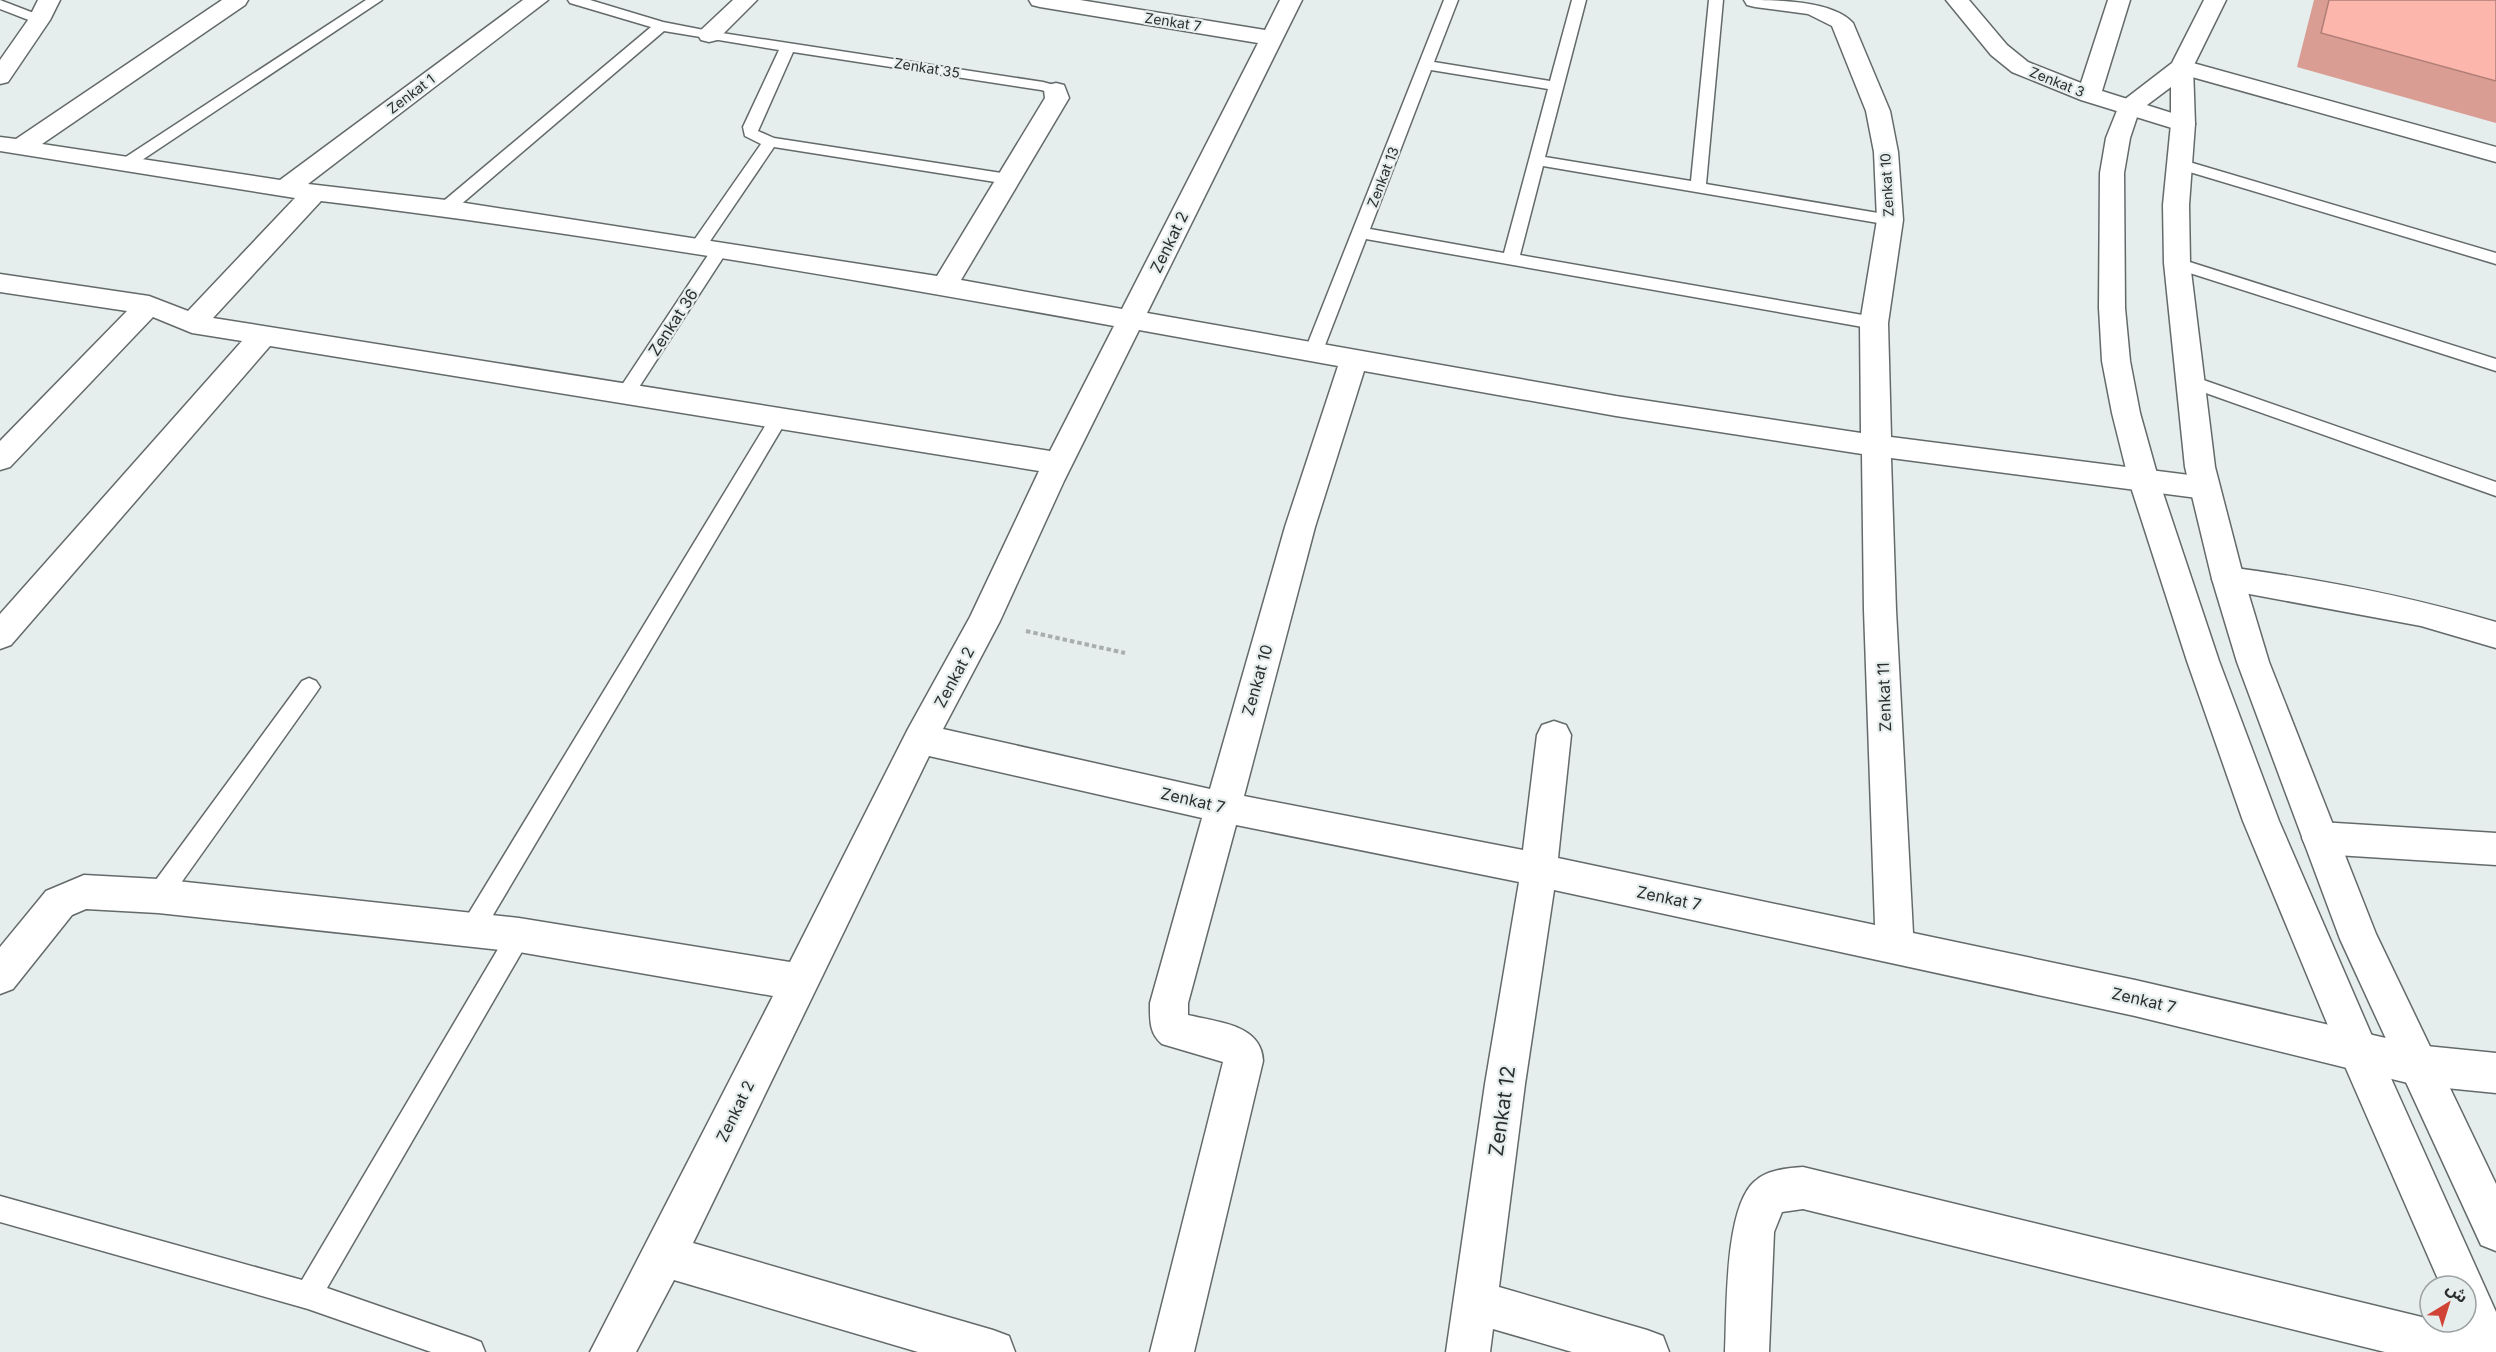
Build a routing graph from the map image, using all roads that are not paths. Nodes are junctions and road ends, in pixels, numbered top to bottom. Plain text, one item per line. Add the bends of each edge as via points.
1 (50, 0) edge
2 (237, 0) edge
3 (375, 0) edge
4 (537, 0) edge
5 (575, 0) edge
6 (746, 0) edge
7 (1040, 0) edge
8 (1290, 0) edge
9 (1451, 0) edge
10 (1579, 0) edge
11 (1716, 0) edge
12 (1755, 0) edge
13 (1957, 0) edge
14 (2119, 0) edge
15 (2215, 0) edge
16 (0, 4) edge
17 (1115, 6) edge
18 (39, 20) junction
19 (661, 26) junction
20 (710, 35) junction
21 (1270, 38) junction
22 (788, 47) junction
23 (1426, 65) junction
24 (2182, 67) junction
25 (0, 77) edge
26 (1556, 86) junction
27 (1056, 90) joint
28 (2089, 95) junction
29 (2128, 108) junction
30 (2183, 124) junction
31 (770, 142) junction
32 (11, 146) edge
33 (2496, 155) edge
34 (1537, 160) junction
35 (2179, 164) junction
36 (124, 165) junction
37 (1008, 178) junction
38 (1698, 187) junction
39 (285, 189) junction
40 (316, 191) junction
41 (446, 208) junction
42 (1890, 220) junction
43 (1362, 233) junction
44 (709, 248) junction
45 (1511, 258) junction
46 (2496, 259) edge
47 (2177, 263) junction
48 (0, 282) edge
49 (944, 286) junction
50 (149, 305) junction
51 (1130, 321) junction
52 (1874, 322) junction
53 (192, 324) junction
54 (263, 336) junction
55 (1314, 354) junction
56 (1354, 360) junction
57 (2496, 365) edge
58 (2192, 381) junction
59 (626, 393) junction
60 (779, 418) junction
61 (1878, 446) junction
62 (2, 455) edge
63 (1059, 463) junction
64 (2144, 481) junction
65 (2205, 488) junction
66 (2496, 489) edge
67 (2228, 579) junction
68 (2496, 635) edge
69 (0, 636) edge
70 (309, 687) dead end
71 (1554, 735) dead end
72 (920, 739) junction
73 (1222, 807) junction
74 (2320, 838) junction
75 (2496, 849) edge
76 (1539, 870) junction
77 (158, 896) junction
78 (472, 929) junction
79 (519, 935) junction
80 (1896, 947) junction
81 (0, 976) edge
82 (798, 982) junction
83 (2358, 1050) junction
84 (2416, 1065) junction
85 (2496, 1072) edge
86 (0, 1209) edge
87 (2496, 1230) edge
88 (664, 1256) junction
89 (2458, 1274) edge
90 (308, 1295) junction
91 (1476, 1302) junction
92 (2478, 1320) edge
93 (471, 1352) edge
94 (612, 1352) edge
95 (993, 1352) edge
96 (1172, 1352) edge
97 (1468, 1352) edge
98 (1647, 1352) edge
99 (1747, 1352) edge
100 (2475, 1352) edge
101 (2492, 1352) edge

1 - 18 street
2 - 32 street
3 - 36 lane
4 - 39 street, Zenkat 1
5 - 19 lane, Zenkat 35
6 - 20 street
7 - 17 street, Zenkat 7
8 - 21 street, Zenkat 2
9 - 23 lane, Zenkat 13
10 - 26 lane
11 - 38 lane
12 - 42 street, Zenkat 10 via 1822,12 1842,24 1878,111 1886,153
13 - 28 street, Zenkat 3 via 1999,50 2020,67
14 - 28 street
15 - 24 street
16 - 18 lane
17 - 21 street, Zenkat 7
18 - 25 street
19 - 20 lane, Zenkat 35
19 - 41 lane
20 - 22 lane, Zenkat 35
21 - 51 street, Zenkat 2
22 - 27 lane, Zenkat 35
22 - 31 lane via 750,127 750,133
23 - 26 lane
23 - 43 lane, Zenkat 13
24 - 29 street
24 - 30 street
24 - 33 street
26 - 34 lane
27 - 37 street, Zenkat 35 via 1057,98
28 - 29 street, Zenkat 3
29 - 30 street, Zenkat 3
29 - 64 street via 2112,173 2112,308 2116,361
30 - 35 street
31 - 37 lane
31 - 44 lane, Zenkat 36
32 - 36 street
34 - 38 lane
34 - 45 lane
35 - 46 lane
35 - 47 street
36 - 39 street
37 - 49 street, Zenkat 35
38 - 42 lane
39 - 40 street
40 - 41 street
40 - 53 street
41 - 44 street
42 - 52 street, Zenkat 10
43 - 45 lane
43 - 55 lane, Zenkat 13
44 - 49 street
44 - 59 lane, Zenkat 36
45 - 52 lane
47 - 57 lane
47 - 58 street
48 - 50 street
49 - 51 street
50 - 53 street
50 - 62 street
51 - 55 street
51 - 63 street, Zenkat 2
52 - 61 street, Zenkat 10
53 - 54 street
54 - 59 street
54 - 69 street
55 - 56 street
56 - 61 street
56 - 73 street, Zenkat 10 via 1300,527
58 - 65 street
58 - 66 lane
59 - 60 street
60 - 63 street
60 - 78 lane
61 - 64 street
61 - 80 street, Zenkat 11 via 1880,610
63 - 72 street, Zenkat 2 via 984,621
64 - 65 street
64 - 83 street via 2261,821
65 - 67 street
67 - 68 street via 2421,613
67 - 74 street via 2253,662
70 - 77 lane
71 - 76 street, Zenkat 12
72 - 73 street, Zenkat 7
72 - 82 street, Zenkat 2
73 - 76 street, Zenkat 7
73 - 96 street, Zenkat 10 via 1169,1003 1169,1025 1176,1031 1233,1045 1243,1053 1243,1061
74 - 75 street
74 - 84 street via 2359,939
76 - 80 street, Zenkat 7
76 - 91 street, Zenkat 12
77 - 78 street
77 - 81 street via 84,892 59,903
78 - 79 street
79 - 82 street
79 - 90 lane
80 - 83 street, Zenkat 7
82 - 88 street, Zenkat 2
83 - 84 street, Zenkat 7
83 - 89 street
84 - 85 street, Zenkat 7
84 - 87 street
86 - 90 lane
88 - 94 street, Zenkat 2
88 - 95 street
90 - 93 lane
91 - 97 street, Zenkat 12
91 - 98 street
92 - 101 street
99 - 100 street via 1753,1232 1765,1199 1781,1187 1803,1188

